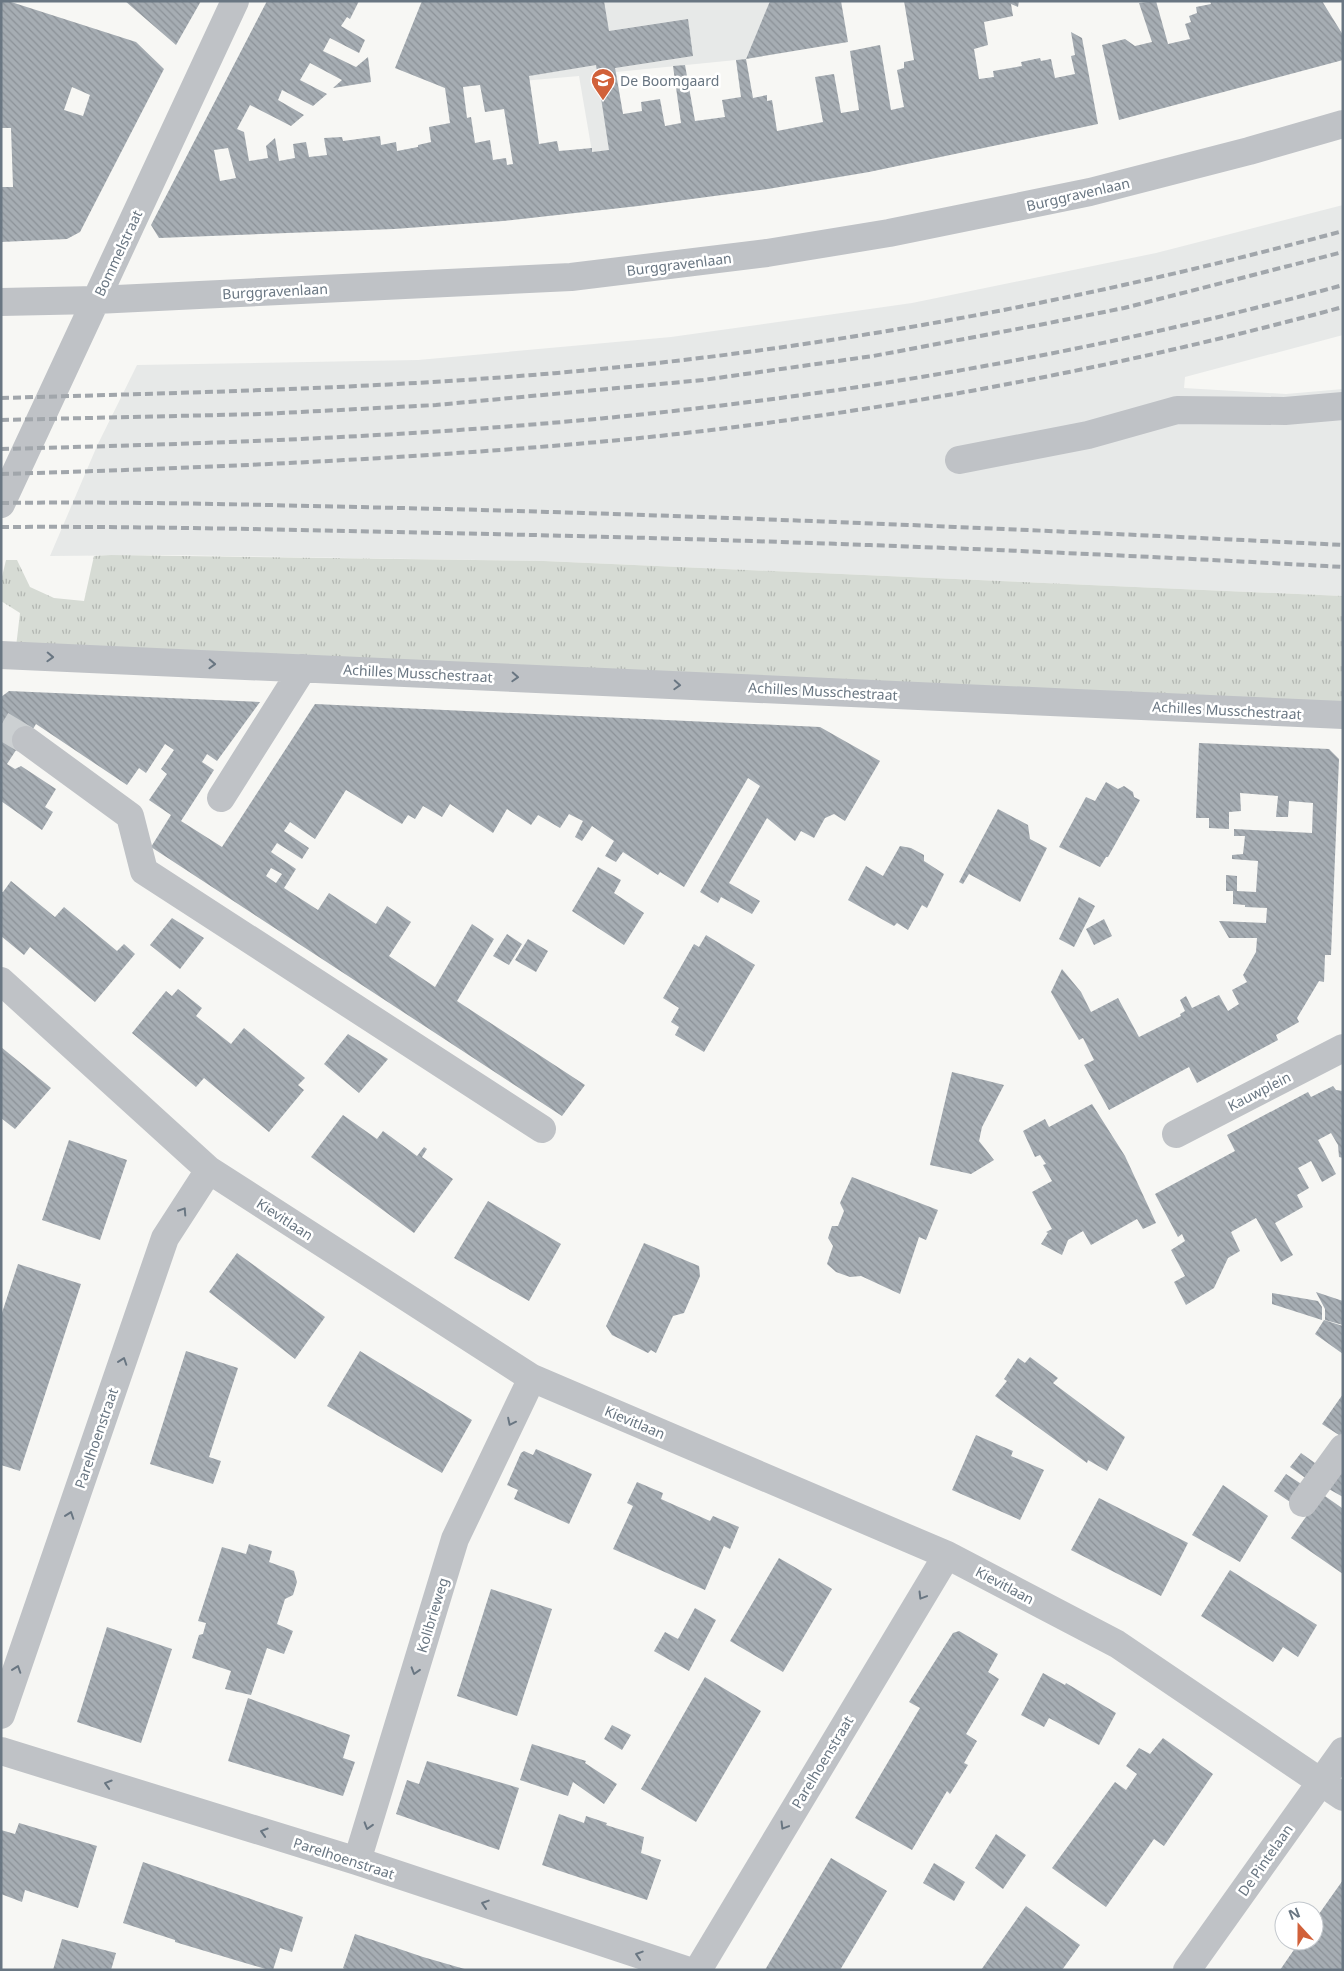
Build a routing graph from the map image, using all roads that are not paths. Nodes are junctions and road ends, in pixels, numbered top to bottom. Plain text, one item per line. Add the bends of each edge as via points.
1 (235, 1) edge
2 (1343, 124) edge
3 (96, 300) junction
4 (1, 302) edge
5 (1343, 406) edge
6 (959, 460) dead end
7 (1, 504) edge
8 (1, 655) edge
9 (303, 668) junction
10 (1343, 715) edge
11 (26, 740) tunnel mouth
12 (221, 798) dead end
13 (1, 981) edge
14 (1343, 1048) edge
15 (542, 1129) dead end
16 (1176, 1134) dead end
17 (209, 1170) junction
18 (532, 1378) junction
19 (1343, 1448) edge
20 (1303, 1503) dead end
21 (946, 1554) junction
22 (1, 1715) edge
23 (1, 1751) edge
24 (1343, 1751) edge
25 (1320, 1782) junction
26 (1343, 1797) edge
27 (357, 1861) junction
28 (686, 1970) edge
29 (698, 1970) edge
30 (1187, 1970) edge

1 - 3 street, Bommelstraat
2 - 3 street, Burggravenlaan via 1090,192 889,233 767,253 571,277
3 - 4 street, Burggravenlaan
3 - 7 street, Bommelstraat
5 - 6 street via 1285,411 1177,410 1088,435
8 -> 9 street, Achilles Musschestraat
9 -> 10 street, Achilles Musschestraat
9 - 12 street
11 - 15 street via 130,816 144,871
13 - 17 street, Kievitlaan
14 - 16 street, Kauwplein
17 - 18 street, Kievitlaan
22 -> 17 street, Parelhoenstraat via 166,1238
18 - 21 street, Kievitlaan
18 -> 27 street, Kolibrieweg via 454,1539
19 - 20 street
21 - 25 street, Kievitlaan via 1117,1644
21 -> 29 street, Parelhoenstraat
27 -> 23 street, Parelhoenstraat
24 - 25 street, De Pintelaan
25 - 26 street, Kievitlaan
25 - 30 street, De Pintelaan
28 -> 27 street, Parelhoenstraat

